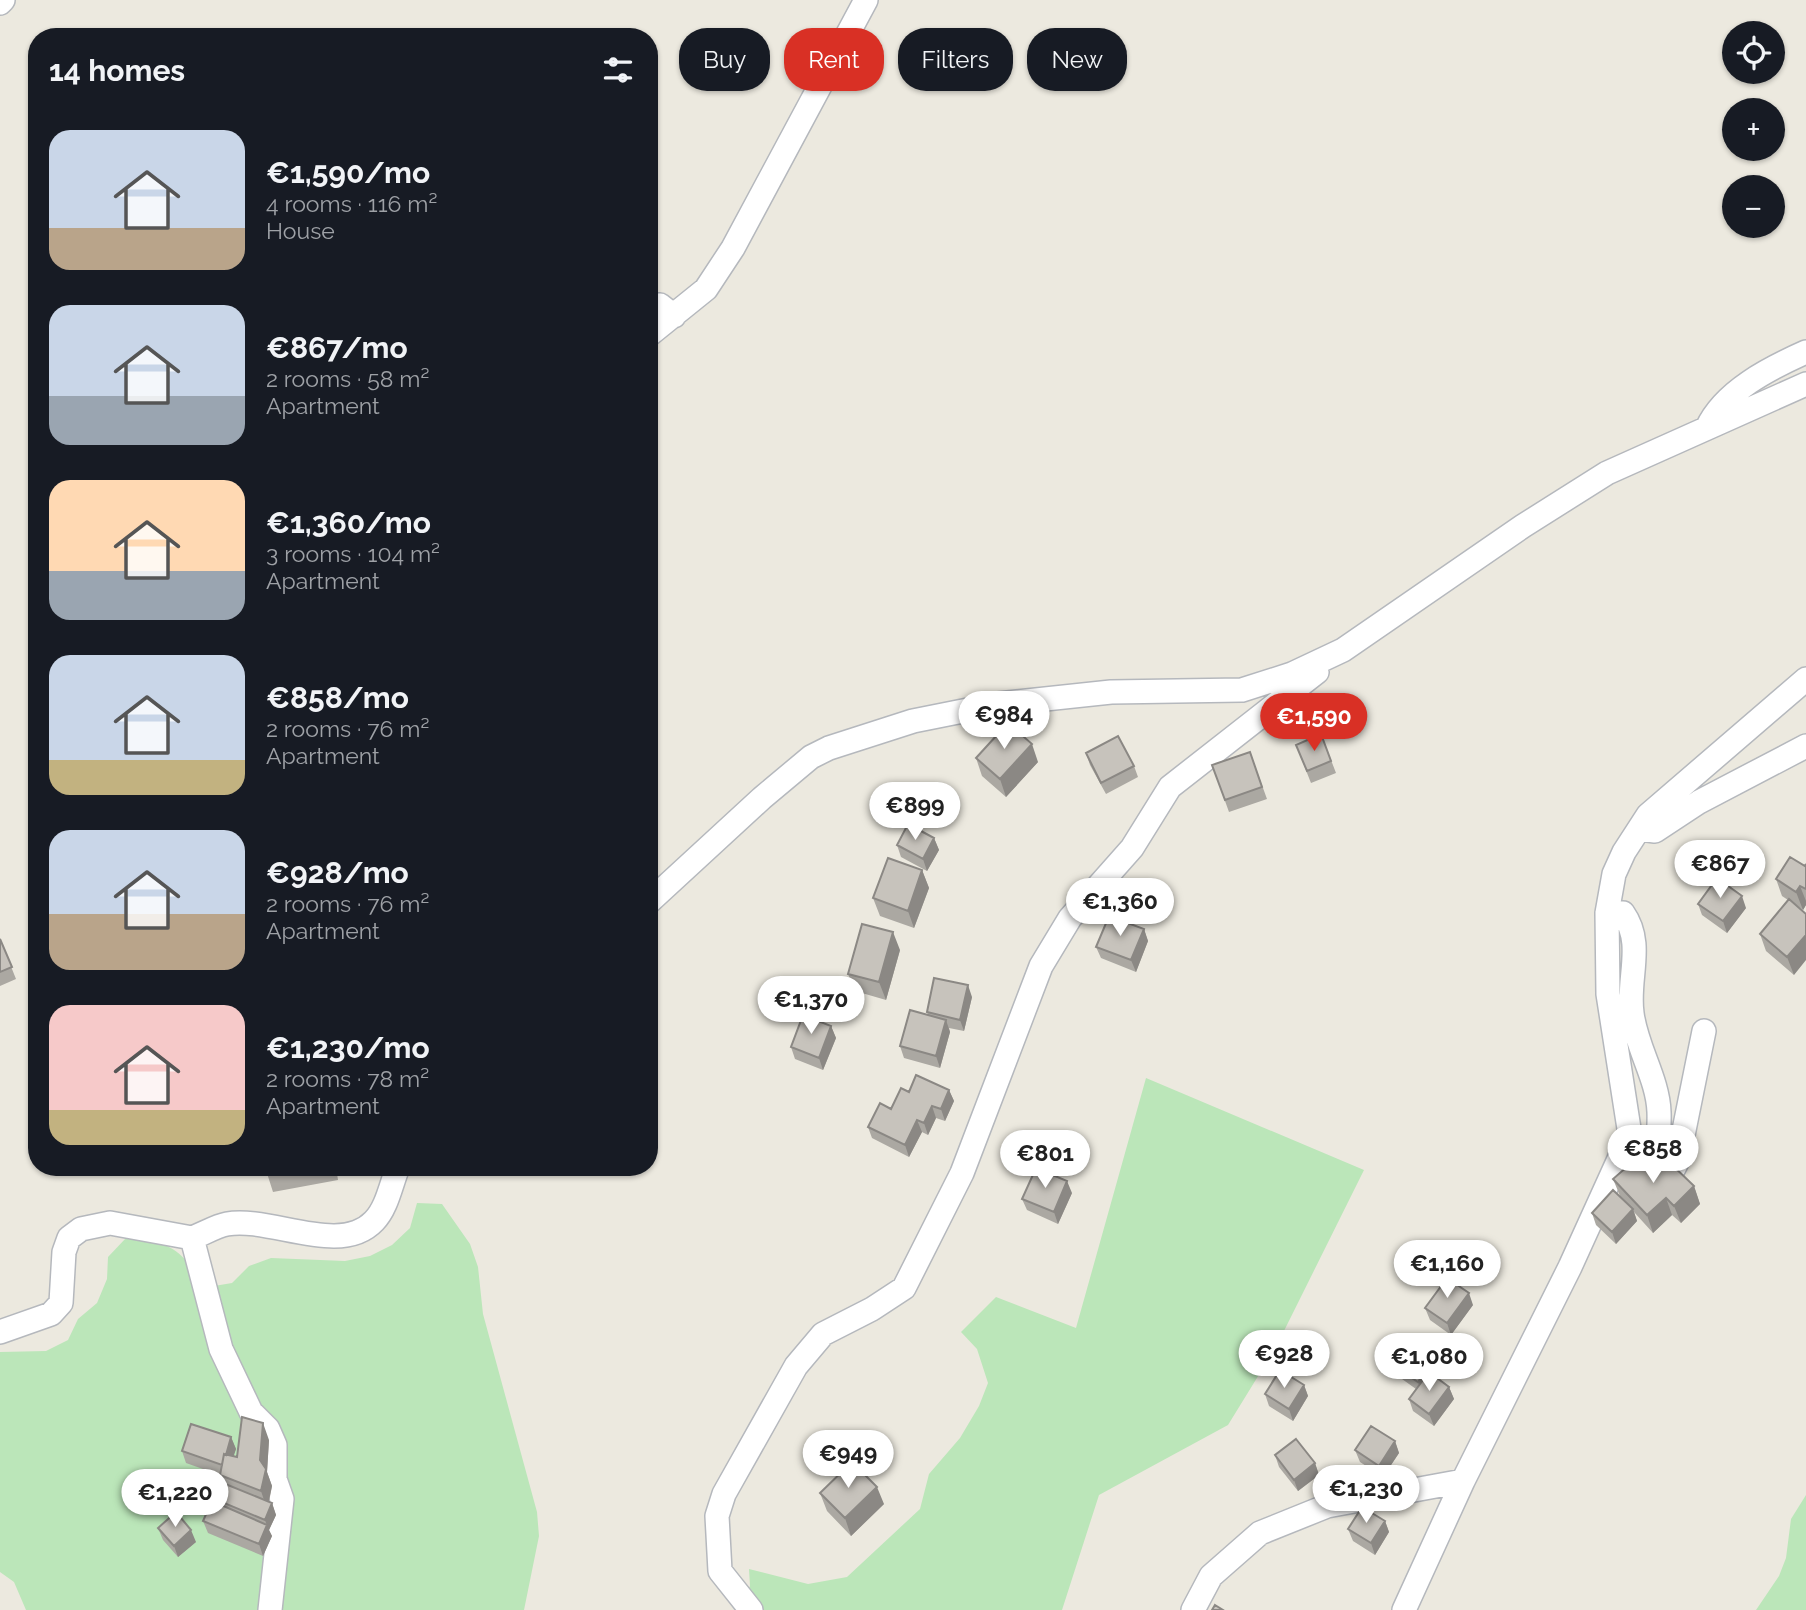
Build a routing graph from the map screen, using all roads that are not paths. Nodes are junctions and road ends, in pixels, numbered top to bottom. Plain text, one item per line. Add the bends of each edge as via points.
1 (866, 0) edge
2 (658, 305) edge
3 (674, 316) junction
4 (658, 328) edge
5 (1806, 352) edge
6 (1806, 384) edge
7 (1707, 428) junction
8 (1343, 650) junction
9 (1806, 679) edge
10 (1806, 746) edge
11 (1640, 829) junction
12 (658, 894) edge
13 (1607, 913) junction
14 (1704, 1031) dead end
15 (394, 1176) edge
16 (192, 1238) junction
17 (0, 1332) edge
18 (1463, 1481) junction
19 (270, 1610) edge
20 (751, 1610) edge
21 (1193, 1610) edge
22 (1404, 1610) edge

1 - 3 street via 733,248 706,289
2 - 3 street
3 - 4 street
5 - 7 street via 1777,365 1722,403
6 - 7 street
7 - 8 street via 1607,473
8 - 12 street via 1292,674 1242,690 1098,693 998,704 913,721 829,748 778,784
8 - 20 street via 1170,787 1132,848 1070,918 1041,966 962,1173 904,1288 823,1334 796,1366 724,1494 717,1516 720,1571
9 - 11 street via 1667,797
10 - 11 street via 1699,802 1655,831
11 - 13 street via 1614,874
13 - 14 street via 1623,913 1633,927 1631,1011 1659,1111 1658,1150 1669,1169 1678,1160
13 - 18 street via 1608,994 1630,1135
15 - 16 street via 380,1213 358,1233 320,1235 259,1224 227,1224
16 - 17 street via 110,1223 81,1229 69,1238 64,1252 61,1303 51,1314
16 - 19 street via 221,1349 251,1412 268,1429 275,1445 275,1479 282,1499
18 - 21 street via 1327,1506 1260,1533 1211,1577
18 - 22 street

